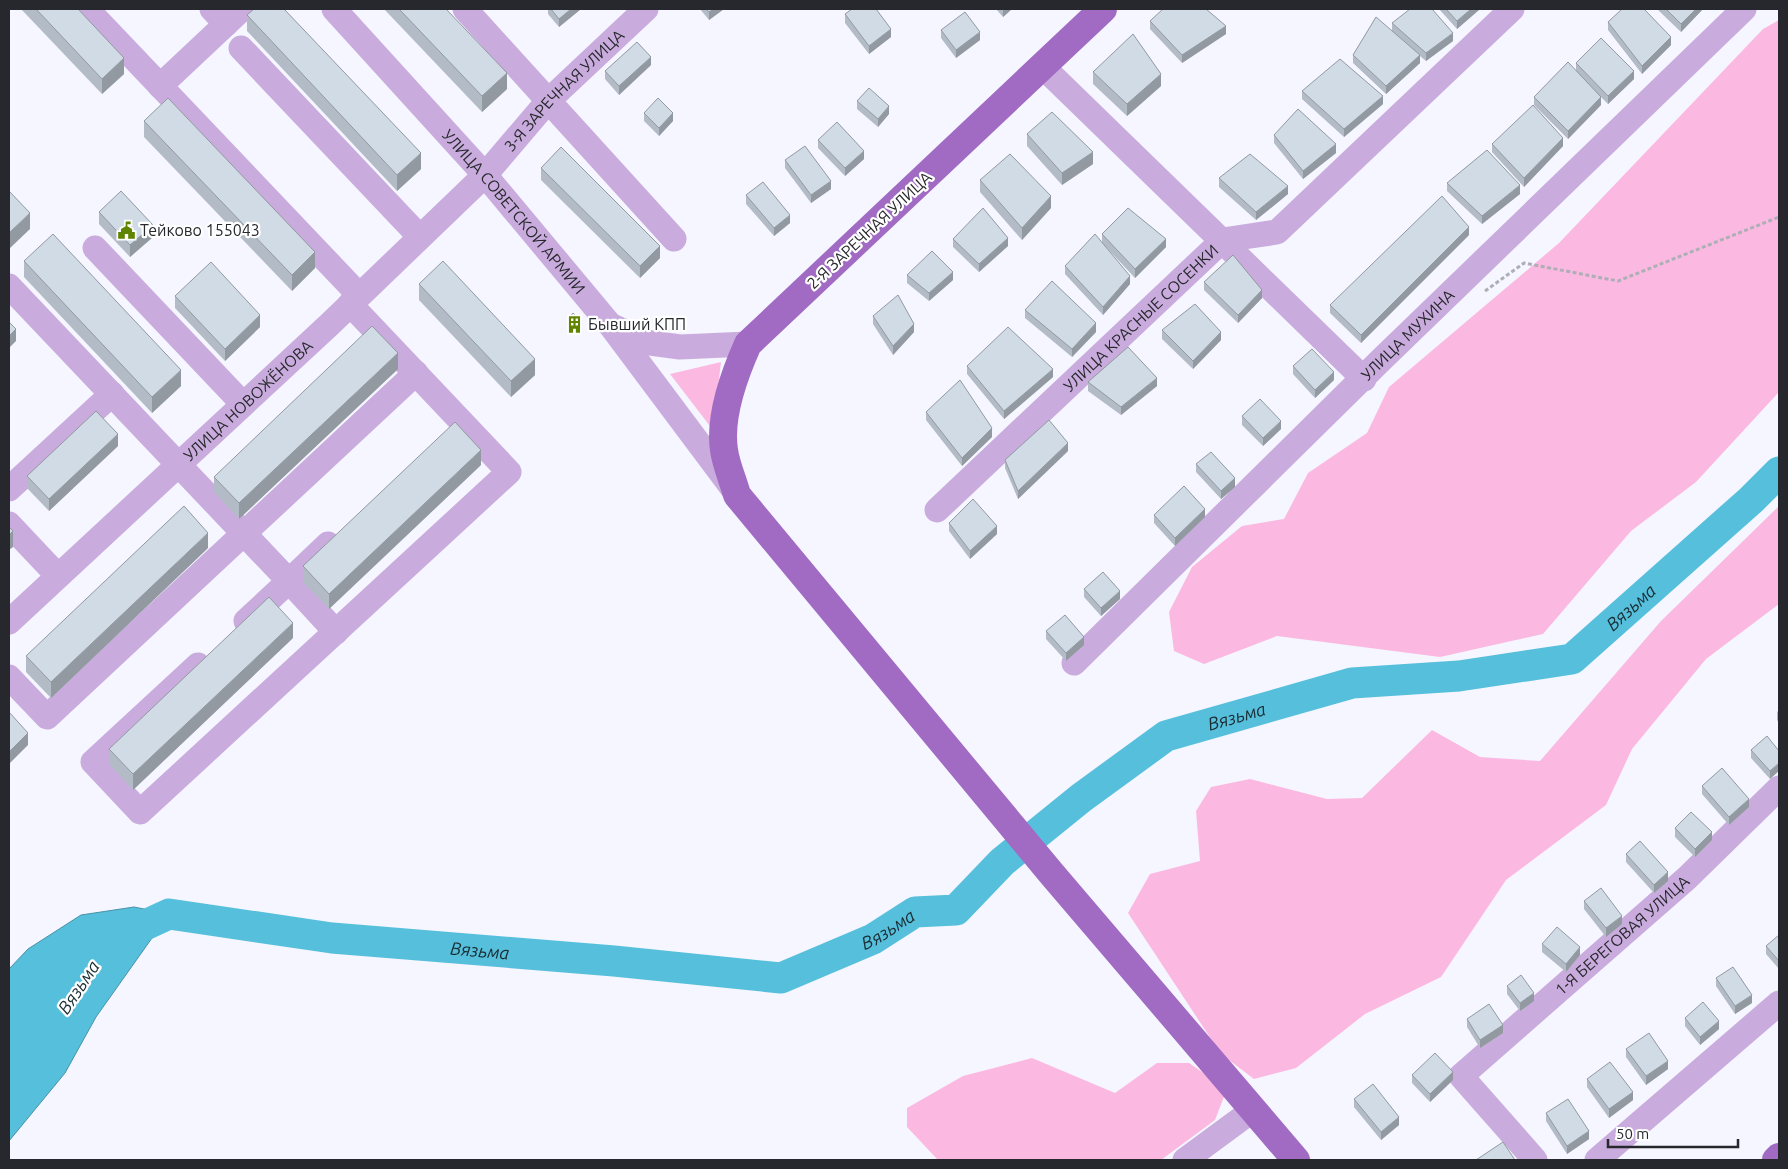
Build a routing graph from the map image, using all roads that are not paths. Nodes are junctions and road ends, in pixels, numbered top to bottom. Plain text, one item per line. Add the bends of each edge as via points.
1 (87, 9) edge
2 (334, 9) edge
3 (466, 9) edge
4 (646, 9) edge
5 (1103, 9) edge
6 (1512, 9) edge
7 (1744, 9) edge
8 (227, 14) edge
9 (241, 48) dead end
10 (1042, 66) junction
11 (160, 86) junction
12 (548, 101) junction
13 (484, 175) junction
14 (420, 237) junction
15 (674, 239) dead end
16 (1223, 240) junction
17 (95, 248) dead end
18 (9, 286) edge
19 (355, 300) junction
20 (611, 326) junction
21 (748, 344) junction
22 (416, 374) junction
23 (1364, 379) junction
24 (112, 394) junction
25 (243, 404) junction
26 (179, 464) junction
27 (9, 489) edge
28 (737, 495) junction
29 (937, 510) dead end
30 (9, 524) edge
31 (346, 527) edge
32 (244, 533) junction
33 (58, 576) junction
34 (289, 581) junction
35 (9, 622) edge
36 (336, 632) junction
37 (1074, 663) dead end
38 (9, 677) edge
39 (1779, 788) edge
40 (1779, 1003) edge
41 (1253, 1110) junction
42 (1779, 1158) edge
43 (1185, 1160) edge
44 (1296, 1160) edge
45 (1535, 1160) edge
46 (1597, 1160) edge
47 (1776, 1160) edge

1 - 11 street
2 - 13 street, УЛИЦА СОВЕТСКОЙ АРМИИ
3 - 12 street
4 - 12 street, 3-Я ЗАРЕЧНАЯ УЛИЦА
5 - 10 main road, 2-Я ЗАРЕЧНАЯ УЛИЦА
6 - 16 street, УЛИЦА КРАСНЫЕ СОСЕНКИ via 1277,232
7 - 23 street, УЛИЦА МУХИНА
8 - 11 street
9 - 14 street
10 - 16 street
10 - 21 main road, 2-Я ЗАРЕЧНАЯ УЛИЦА
11 - 19 street
12 - 13 street, 3-Я ЗАРЕЧНАЯ УЛИЦА
12 - 15 street
13 - 14 street, УЛИЦА НОВОЖЁНОВА
13 - 20 street, УЛИЦА СОВЕТСКОЙ АРМИИ
14 - 19 street, УЛИЦА НОВОЖЁНОВА
16 - 23 street
16 - 29 street, УЛИЦА КРАСНЫЕ СОСЕНКИ
17 - 25 street
18 - 24 street
19 - 22 street
19 - 25 street, УЛИЦА НОВОЖЁНОВА
20 - 21 street via 650,343 680,348
20 - 28 street, УЛИЦА СОВЕТСКОЙ АРМИИ
21 - 28 main road, 2-Я ЗАРЕЧНАЯ УЛИЦА via 733,378 726,413 724,449
22 - 32 street
22 - 36 street via 452,426 509,472
23 - 37 street, УЛИЦА МУХИНА
24 - 26 street
24 - 27 street
25 - 26 street, УЛИЦА НОВОЖЁНОВА
26 - 32 street
26 - 33 street, УЛИЦА НОВОЖЁНОВА
28 - 41 main road
30 - 33 street
31 - 34 street
32 - 34 street
32 - 38 street via 47,717
33 - 35 street, УЛИЦА НОВОЖЁНОВА
34 - 36 street
34 - 36 street via 93,762 140,812
39 - 45 street, 1-Я БЕРЕГОВАЯ УЛИЦА via 1687,878 1461,1076
40 - 46 street
41 - 43 street
41 - 44 main road
42 - 47 main road

